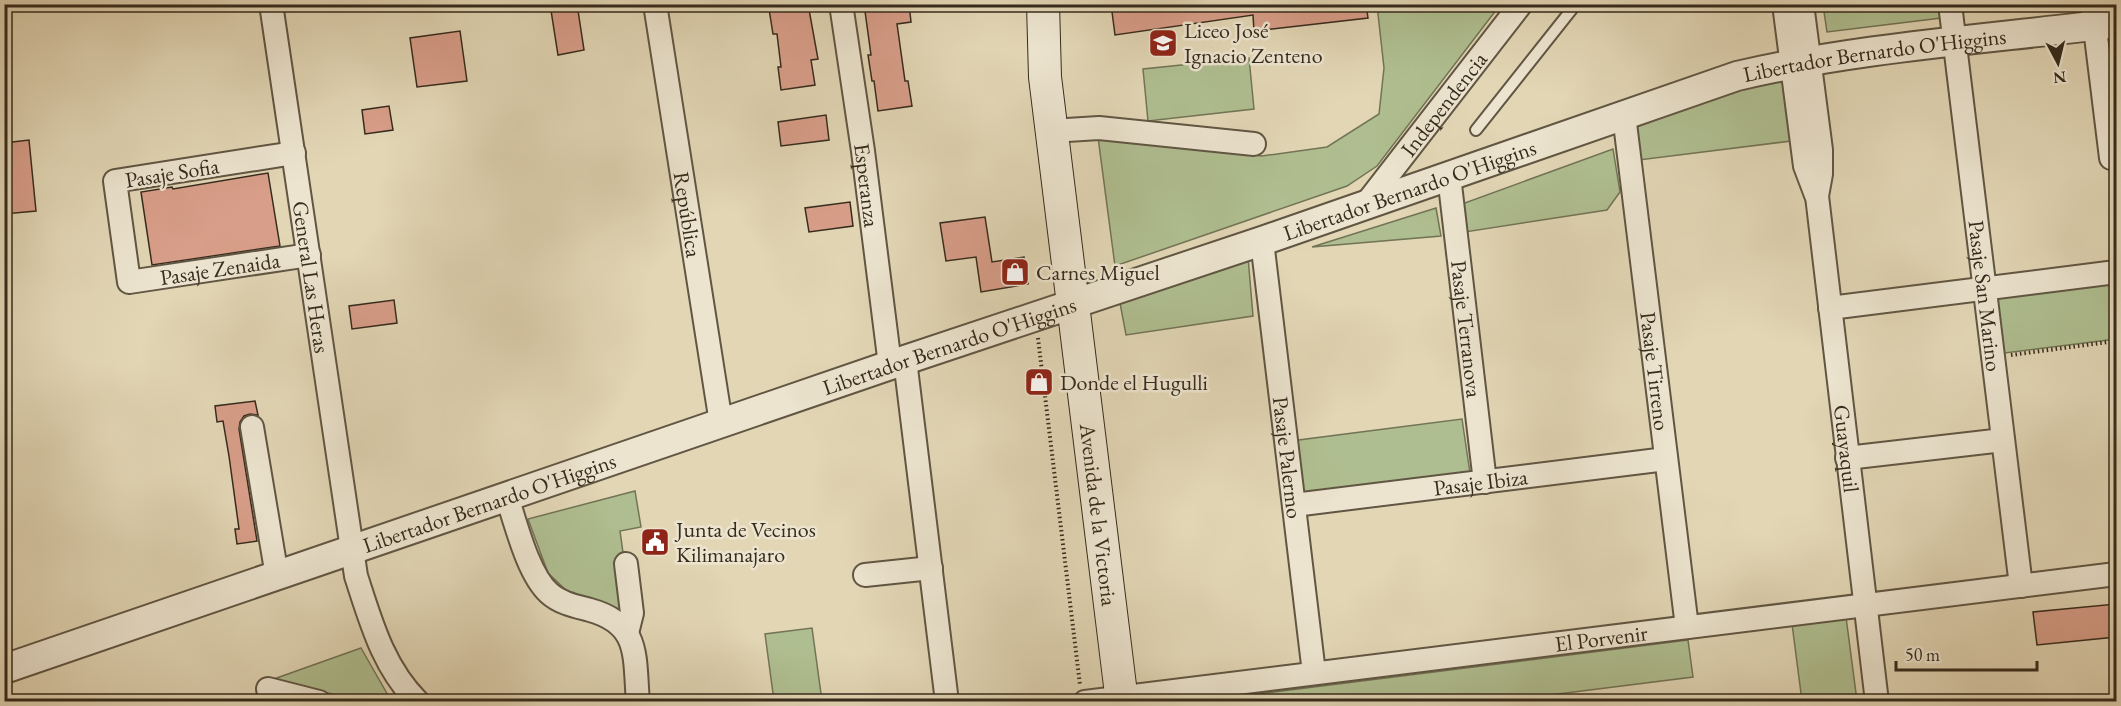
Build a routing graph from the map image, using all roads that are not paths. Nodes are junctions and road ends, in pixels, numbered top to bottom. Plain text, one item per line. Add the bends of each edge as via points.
1 (272, 4) edge
2 (655, 4) edge
3 (841, 4) edge
4 (1027, 4) edge
5 (1043, 4) edge
6 (1521, 4) edge
7 (1576, 4) edge
8 (1784, 4) edge
9 (1802, 4) edge
10 (1950, 4) edge
11 (2101, 18) edge
12 (1954, 42) junction
13 (1800, 63) junction
14 (1045, 77) junction
15 (1624, 115) junction
16 (2111, 116) edge
17 (1476, 129) dead end
18 (1051, 131) junction
19 (1254, 144) dead end
20 (294, 153) junction
21 (2111, 158) dead end
22 (1449, 177) junction
23 (1365, 205) junction
24 (1262, 241) junction
25 (309, 255) junction
26 (2116, 272) edge
27 (129, 282) joint
28 (1984, 289) junction
29 (1072, 304) junction
30 (1830, 309) junction
31 (897, 362) junction
32 (721, 423) junction
33 (252, 427) dead end
34 (2003, 440) junction
35 (1847, 458) junction
36 (1666, 459) junction
37 (1485, 482) junction
38 (507, 497) junction
39 (1294, 505) junction
40 (353, 550) junction
41 (626, 564) dead end
42 (931, 568) junction
43 (2116, 574) edge
44 (865, 575) dead end
45 (277, 576) junction
46 (2020, 586) junction
47 (1865, 605) junction
48 (1687, 627) junction
49 (627, 633) junction
50 (4, 669) edge
51 (1314, 673) junction
52 (268, 689) dead end
53 (1083, 696) edge
54 (1121, 699) edge
55 (318, 702) edge
56 (418, 702) edge
57 (638, 702) edge
58 (947, 702) edge
59 (1877, 702) edge

1 - 20 street, General Las Heras
2 - 32 street, República
3 - 31 street, Esperanza
4 - 14 main road, Avenida de la Victoria
5 - 14 main road, Avenida de la Victoria
6 - 23 street, Independencia
7 - 17 lane
8 - 13 street, Guayaquil
9 - 13 street, Guayaquil
10 - 12 street, Pasaje San Marino
11 - 12 street, Libertador Bernardo O'Higgins
11 - 16 street
12 - 13 street, Libertador Bernardo O'Higgins
12 - 28 street, Pasaje San Marino
13 - 15 street, Libertador Bernardo O'Higgins via 1737,76
13 - 30 street, Guayaquil via 1821,150 1817,196
14 - 18 main road, Avenida de la Victoria
15 - 22 street, Libertador Bernardo O'Higgins
15 - 36 street, Pasaje Tirreno
16 - 21 street
18 - 19 street via 1099,128
18 - 29 main road, Avenida de la Victoria
20 - 25 street, General Las Heras
20 - 27 street, Pasaje Sofia via 115,181
22 - 23 street, Libertador Bernardo O'Higgins
22 - 37 street, Pasaje Terranova
23 - 24 street, Libertador Bernardo O'Higgins
24 - 29 street, Libertador Bernardo O'Higgins
24 - 39 street, Pasaje Palermo
25 - 27 street, Pasaje Zenaida
25 - 40 street, General Las Heras
26 - 28 street
28 - 30 street
28 - 34 street, Pasaje San Marino
29 - 31 street, Libertador Bernardo O'Higgins
29 - 54 main road, Avenida de la Victoria
30 - 35 street, Guayaquil
31 - 32 street, Libertador Bernardo O'Higgins
31 - 42 street, Esperanza
32 - 38 street, Libertador Bernardo O'Higgins
33 - 45 street
34 - 35 street
34 - 46 street, Pasaje San Marino
35 - 47 street, Guayaquil
36 - 37 street, Pasaje Ibiza
36 - 48 street, Pasaje Tirreno
37 - 39 street, Pasaje Ibiza
38 - 40 street, Libertador Bernardo O'Higgins
38 - 49 street via 542,585 562,602 608,616
39 - 51 street, Pasaje Palermo
40 - 45 street, Libertador Bernardo O'Higgins
40 - 56 street via 356,576 380,648 395,675
41 - 49 street via 632,613
42 - 44 street
42 - 58 street, Esperanza
43 - 46 street, El Porvenir
45 - 50 street, Libertador Bernardo O'Higgins
46 - 47 street, El Porvenir
47 - 48 street, El Porvenir
47 - 59 street, Guayaquil
48 - 51 street, El Porvenir
49 - 57 street via 633,648
51 - 54 street, El Porvenir
52 - 55 street
53 - 54 street, El Porvenir

